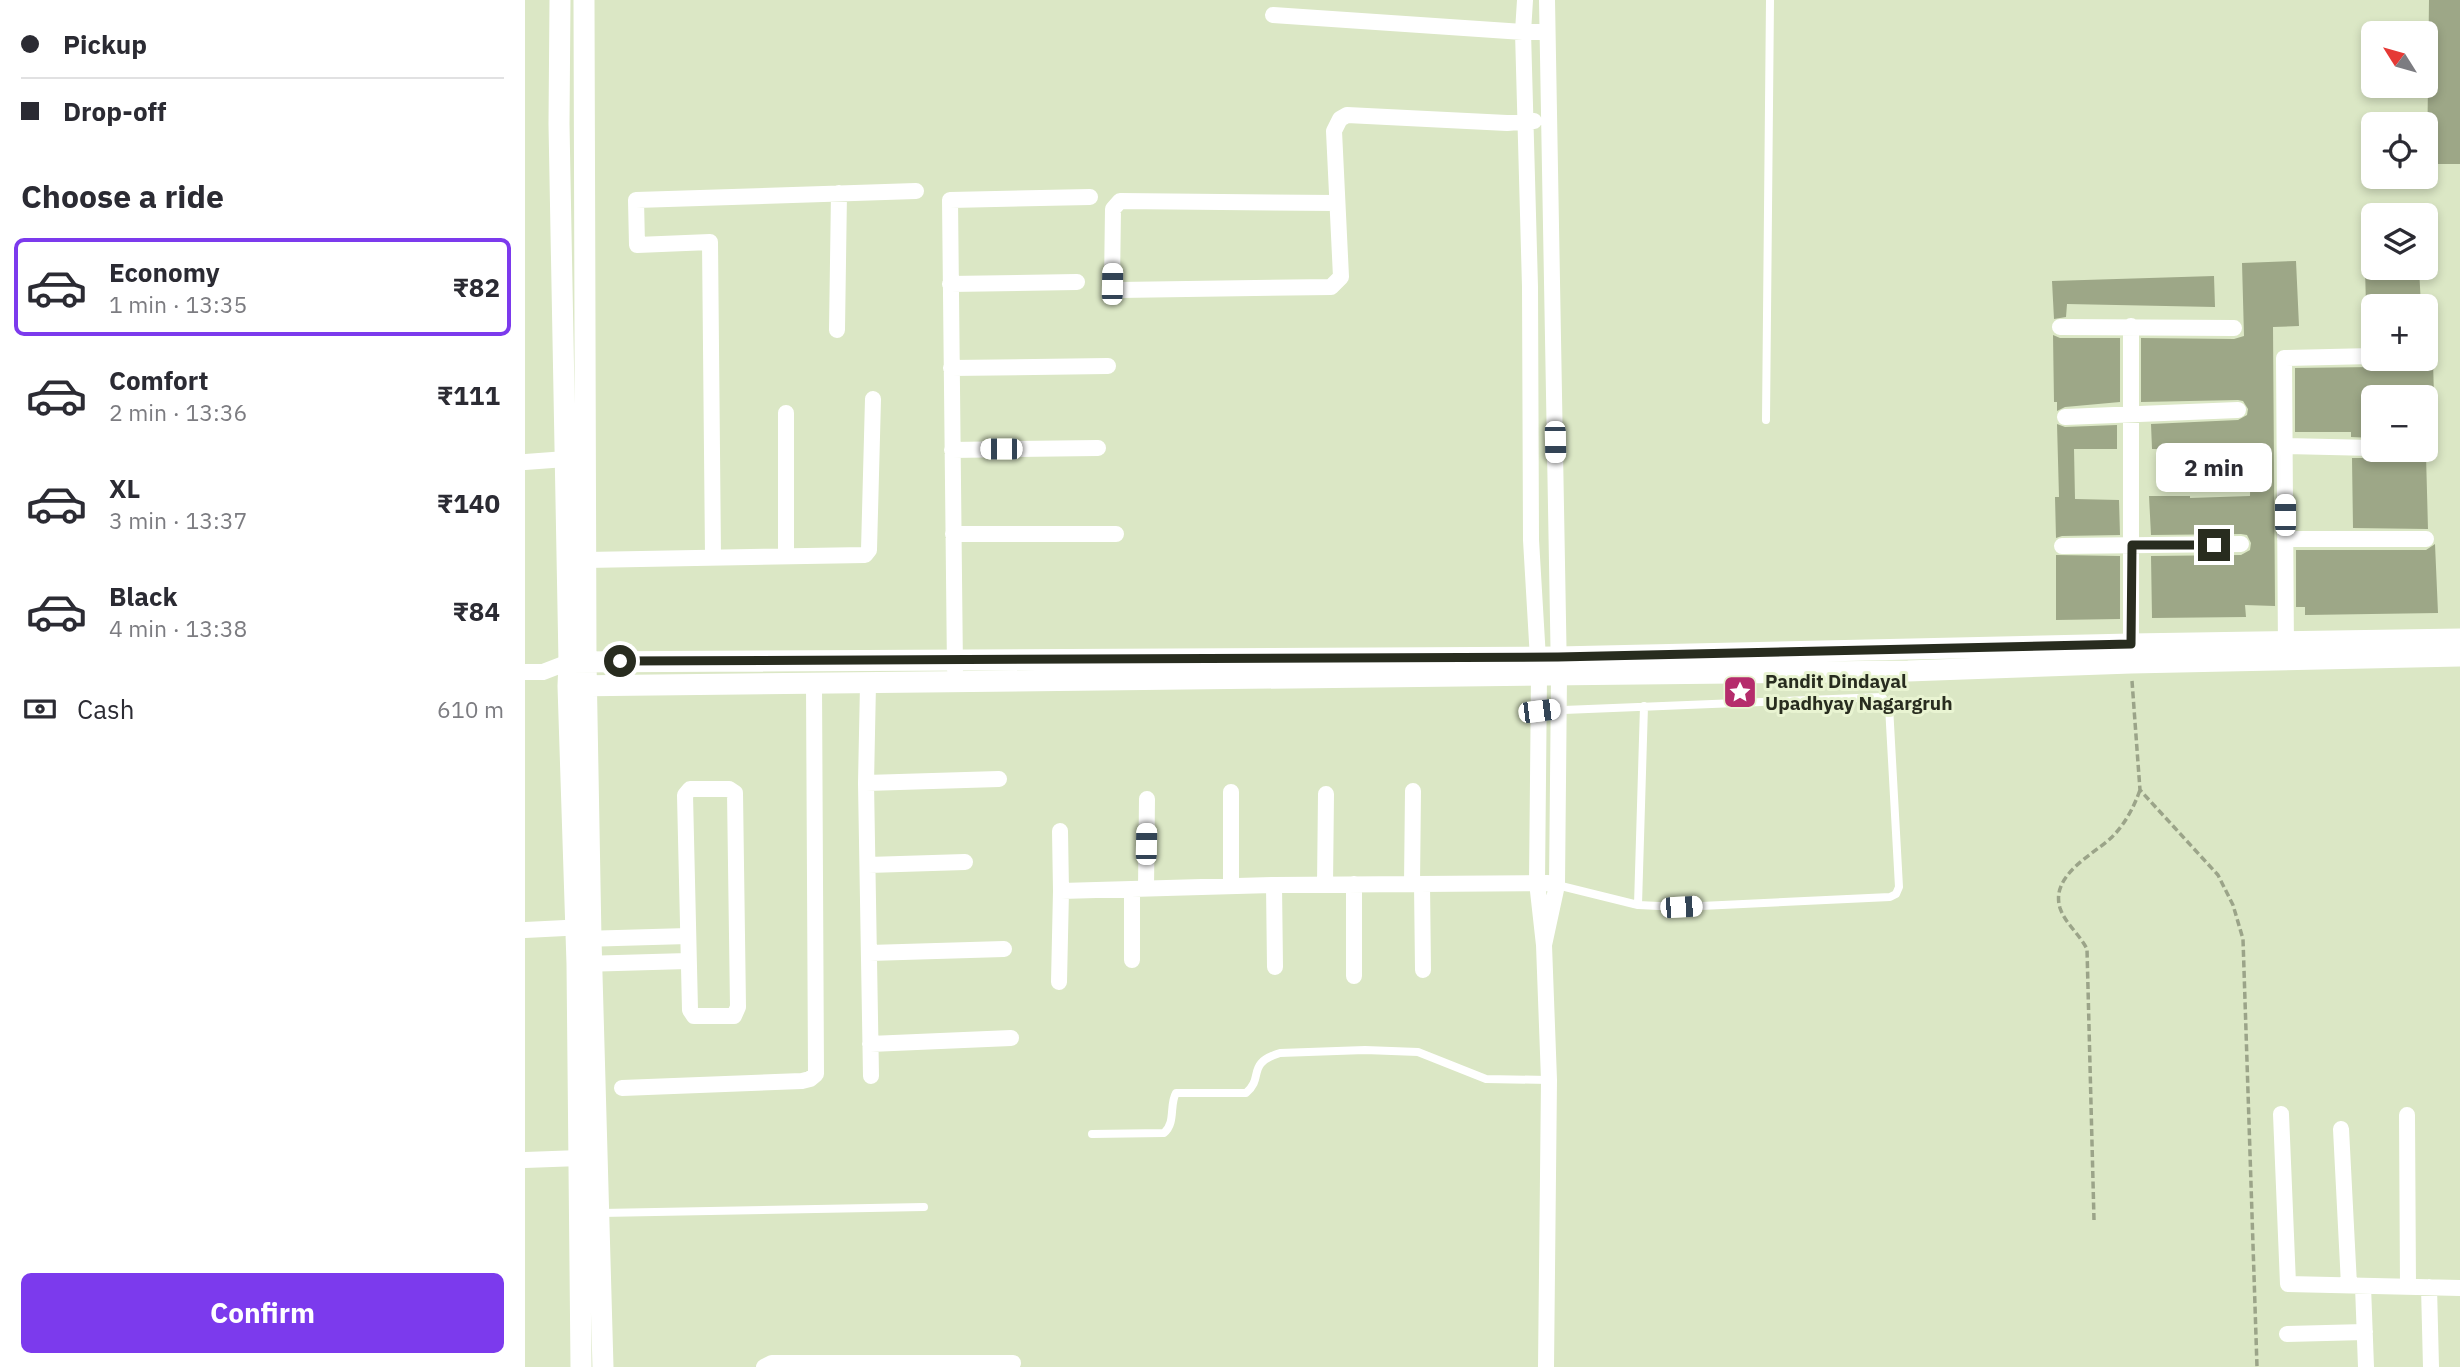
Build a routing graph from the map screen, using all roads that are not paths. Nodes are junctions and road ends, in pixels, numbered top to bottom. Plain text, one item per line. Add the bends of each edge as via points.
1 (560, 0) edge
2 (584, 0) edge
3 (1525, 0) edge
4 (1547, 0) edge
5 (1770, 0) edge
6 (1273, 15) dead end
7 (1523, 32) junction
8 (1548, 32) junction
9 (1549, 120) junction
10 (1526, 122) junction
11 (916, 191) dead end
12 (839, 193) junction
13 (1090, 198) dead end
14 (1338, 204) junction
15 (1077, 282) dead end
16 (950, 284) junction
17 (2131, 326) junction
18 (2060, 327) dead end
19 (2234, 328) dead end
20 (837, 330) dead end
21 (2361, 356) edge
22 (1108, 366) dead end
23 (951, 368) junction
24 (873, 399) dead end
25 (2238, 410) dead end
26 (786, 413) dead end
27 (2132, 414) junction
28 (2065, 417) dead end
29 (1766, 419) dead end
30 (2285, 446) junction
31 (1098, 448) dead end
32 (2361, 448) edge
33 (952, 450) junction
34 (566, 459) junction
35 (525, 462) edge
36 (953, 534) junction
37 (1116, 534) dead end
38 (2285, 538) junction
39 (2427, 539) dead end
40 (2241, 544) dead end
41 (2132, 545) junction
42 (2062, 546) dead end
43 (713, 556) junction
44 (786, 556) junction
45 (586, 560) junction
46 (2460, 639) edge
47 (2286, 651) junction
48 (2131, 653) junction
49 (2460, 656) edge
50 (955, 660) junction
51 (578, 662) junction
52 (1549, 666) junction
53 (525, 672) edge
54 (543, 672) junction
55 (955, 683) junction
56 (867, 684) junction
57 (814, 685) junction
58 (577, 686) junction
59 (1644, 706) junction
60 (1559, 709) junction
61 (1539, 711) junction
62 (999, 779) dead end
63 (866, 783) junction
64 (1413, 791) dead end
65 (1231, 792) dead end
66 (1326, 794) dead end
67 (1147, 799) dead end
68 (1060, 831) dead end
69 (965, 862) dead end
70 (868, 865) junction
71 (1537, 882) junction
72 (1354, 884) junction
73 (1417, 884) junction
74 (1274, 885) junction
75 (1325, 885) junction
76 (1557, 885) junction
77 (1231, 886) junction
78 (1139, 888) junction
79 (1061, 891) junction
80 (1638, 905) junction
81 (525, 930) edge
82 (583, 933) junction
83 (688, 936) junction
84 (1544, 945) junction
85 (1004, 949) dead end
86 (869, 953) junction
87 (1132, 960) dead end
88 (688, 961) junction
89 (585, 964) junction
90 (1275, 967) dead end
91 (1423, 970) dead end
92 (1354, 976) dead end
93 (1059, 982) dead end
94 (1011, 1038) dead end
95 (870, 1044) junction
96 (871, 1076) dead end
97 (1549, 1080) junction
98 (622, 1088) dead end
99 (2281, 1114) dead end
100 (2407, 1115) dead end
101 (2341, 1129) dead end
102 (1092, 1133) dead end
103 (580, 1158) junction
104 (525, 1160) edge
105 (924, 1207) dead end
106 (590, 1213) junction
107 (2356, 1286) junction
108 (2408, 1287) junction
109 (2429, 1287) junction
110 (2460, 1288) edge
111 (2365, 1332) junction
112 (2287, 1334) dead end
113 (1013, 1363) dead end
114 (582, 1367) edge
115 (603, 1367) edge
116 (764, 1367) edge
117 (1546, 1367) edge
118 (2366, 1367) edge
119 (2431, 1367) edge

1 - 34 street
2 - 45 street
3 - 7 street
4 - 8 street
5 - 29 lane
6 - 7 street
7 - 8 street
7 - 10 street
8 - 9 street
9 - 10 street
9 - 52 street
10 - 14 street via 1347,115 1334,131
10 - 52 street via 1531,540
11 - 12 street
12 - 20 street
12 - 43 street via 636,201 637,244 710,242
13 - 16 street via 950,200
14 - 14 street via 1341,277 1331,287 1119,290 1112,284 1114,209 1120,201
15 - 16 street
16 - 23 street
17 - 18 street
17 - 19 street
17 - 27 street
21 - 30 street via 2284,358
22 - 23 street
23 - 33 street
24 - 44 street via 867,553
25 - 27 street
26 - 44 street
27 - 28 street
27 - 41 street
30 - 32 street
30 - 38 street
31 - 33 street
33 - 36 street
34 - 35 street
34 - 51 street
36 - 37 street
36 - 50 street
38 - 39 street
38 - 47 street
40 - 41 street
41 - 42 street
41 - 48 street
43 - 44 street
43 - 45 street
45 - 51 street
46 - 47 street
47 - 48 street
47 - 49 street
48 - 52 street via 1908,671
50 - 51 street
50 - 52 street
50 - 55 street
51 - 54 street
51 - 58 street
52 - 55 street
52 - 60 street
52 - 61 street
53 - 54 street
54 - 58 street
55 - 56 street
56 - 57 street
56 - 63 street
57 - 58 street
57 - 98 street via 816,1074 802,1081
58 - 82 street
59 - 60 lane
59 - 80 lane
59 - 80 lane via 1882,697 1889,706 1899,887 1890,897
60 - 61 lane
60 - 76 street
61 - 71 street
62 - 63 street
63 - 70 street
64 - 73 street
65 - 77 street
66 - 75 street
67 - 78 street
68 - 79 street
69 - 70 street
70 - 86 street
71 - 73 street
71 - 76 street
71 - 84 street
72 - 73 street
72 - 75 street
72 - 92 street
73 - 91 street
74 - 75 street
74 - 77 street
74 - 90 street
76 - 80 lane
76 - 84 street
77 - 78 street
78 - 79 street
78 - 87 street
79 - 93 street
81 - 82 street
82 - 83 street
82 - 89 street
83 - 88 street
83 - 88 street via 685,795 690,789 733,790 738,1007 734,1016 691,1014
84 - 97 street
85 - 86 street
86 - 95 street
88 - 89 street
89 - 103 street
89 - 106 street
94 - 95 street
95 - 96 street
97 - 102 lane via 1486,1079 1418,1052 1280,1053 1257,1066 1246,1093 1176,1093 1170,1126 1164,1133
97 - 117 street
99 - 107 street via 2288,1284
100 - 108 street
101 - 107 street
103 - 104 street
103 - 106 street
105 - 106 lane
106 - 114 street
106 - 115 street
107 - 108 street
107 - 111 street
108 - 109 street
109 - 110 street
109 - 119 street
111 - 112 street
111 - 118 street
113 - 116 street via 772,1363

